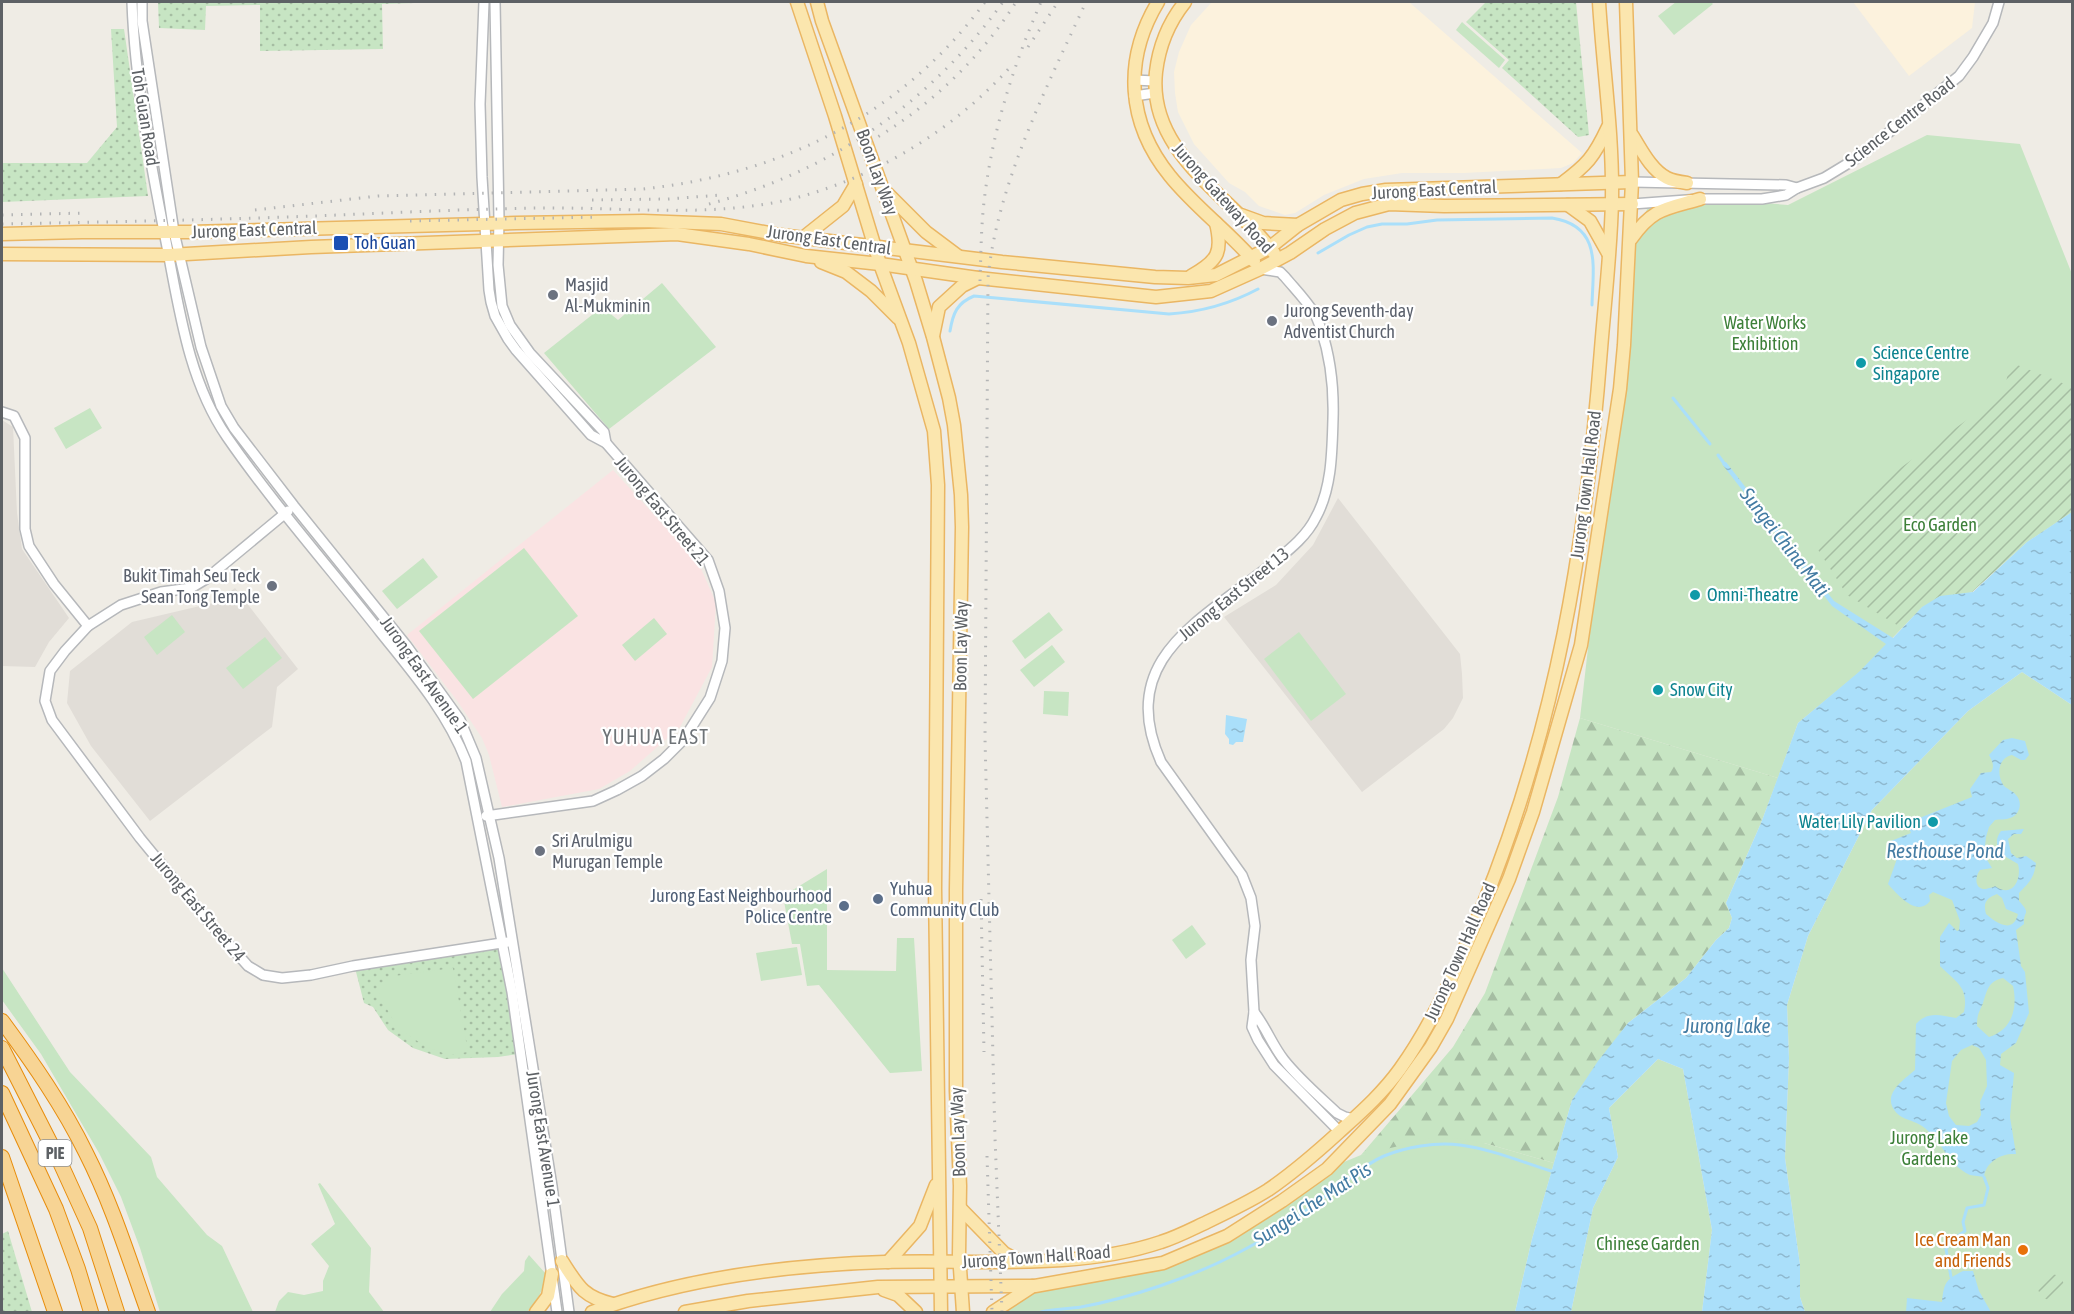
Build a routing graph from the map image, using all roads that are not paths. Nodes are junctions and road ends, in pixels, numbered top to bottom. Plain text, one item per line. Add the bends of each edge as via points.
1 (132, 2) edge
2 (142, 2) edge
3 (484, 2) edge
4 (495, 2) edge
5 (796, 2) edge
6 (817, 2) edge
7 (1158, 2) edge
8 (1185, 2) edge
9 (1599, 2) edge
10 (1626, 2) edge
11 (1999, 2) edge
12 (1134, 80) junction
13 (1155, 87) junction
14 (1134, 96) junction
15 (1610, 124) junction
16 (1631, 134) junction
17 (1612, 182) junction
18 (1632, 182) junction
19 (1687, 183) junction
20 (856, 184) junction
21 (1560, 184) junction
22 (1797, 188) junction
23 (883, 189) junction
24 (1700, 199) junction
25 (1567, 204) junction
26 (1612, 204) junction
27 (1632, 204) junction
28 (1239, 215) junction
29 (1215, 222) junction
30 (499, 223) junction
31 (485, 224) junction
32 (1298, 225) junction
33 (169, 232) junction
34 (2, 234) edge
35 (804, 237) junction
36 (1630, 240) junction
37 (492, 241) junction
38 (875, 247) junction
39 (1269, 248) junction
40 (905, 250) junction
41 (2, 254) edge
42 (1608, 254) junction
43 (174, 255) junction
44 (806, 256) junction
45 (959, 256) junction
46 (1250, 257) junction
47 (880, 264) junction
48 (1279, 266) junction
49 (912, 268) junction
50 (1260, 269) junction
51 (978, 278) junction
52 (1188, 278) junction
53 (901, 321) junction
54 (933, 337) junction
55 (2, 412) edge
56 (294, 506) junction
57 (285, 514) junction
58 (88, 626) junction
59 (1544, 724) junction
60 (1559, 724) junction
61 (490, 815) junction
62 (478, 817) junction
63 (507, 942) junction
64 (1471, 968) junction
65 (1452, 976) junction
66 (1254, 1012) junction
67 (2, 1021) edge
68 (2, 1048) edge
69 (2, 1093) edge
70 (1354, 1119) junction
71 (1340, 1132) junction
72 (1362, 1133) junction
73 (2, 1157) edge
74 (938, 1178) junction
75 (961, 1209) junction
76 (562, 1261) junction
77 (1019, 1261) junction
78 (888, 1262) junction
79 (960, 1262) junction
80 (940, 1263) junction
81 (552, 1274) junction
82 (1035, 1286) junction
83 (878, 1287) junction
84 (940, 1287) junction
85 (960, 1288) junction
86 (614, 1304) junction
87 (146, 1309) edge
88 (55, 1312) edge
89 (91, 1312) edge
90 (117, 1312) edge
91 (536, 1312) edge
92 (557, 1312) edge
93 (569, 1312) edge
94 (592, 1312) edge
95 (685, 1312) edge
96 (916, 1312) edge
97 (941, 1312) edge
98 (963, 1312) edge
99 (993, 1312) edge

1 - 33 street, Toh Guan Road via 137,74
2 - 33 street, Toh Guan Road
3 - 31 street, Jurong East Street 21 via 480,104
4 - 30 street, Jurong East Street 21
5 - 20 main road, Boon Lay Way
6 - 23 main road, Boon Lay Way
7 - 12 main road, Jurong Gateway Road via 1142,38
8 - 13 main road, Jurong Gateway Road via 1165,36 1157,59
9 - 15 main road, Jurong Town Hall Road
10 - 16 main road, Jurong Town Hall Road
11 - 22 street, Science Centre Road via 1993,22 1973,57 1950,85 1857,158 1824,178
12 - 13 street
12 - 14 main road, Jurong Gateway Road
13 - 14 street
13 - 28 main road, Jurong Gateway Road via 1162,122 1172,143
14 - 29 main road, Jurong Gateway Road via 1151,148 1170,177
15 - 17 main road, Jurong Town Hall Road
15 - 21 main road via 1589,162
16 - 18 main road, Jurong Town Hall Road
16 - 19 main road via 1659,172
17 - 18 main road, Jurong East Central
17 - 21 main road, Jurong East Central
17 - 26 main road, Jurong Town Hall Road
18 - 19 street, Science Centre Road
18 - 27 main road, Jurong Town Hall Road
19 - 22 street, Science Centre Road
20 - 35 main road via 843,206
20 - 38 main road, Boon Lay Way
21 - 32 main road, Jurong East Central via 1386,190 1341,200
22 - 24 street, Science Centre Road via 1786,195 1762,199
23 - 40 main road, Boon Lay Way
23 - 45 main road via 926,232
24 - 27 street, Science Centre Road
24 - 36 main road via 1655,213
25 - 26 main road, Jurong East Central
25 - 42 main road via 1590,221
25 - 48 main road, Jurong East Central via 1389,204 1355,213 1325,229
26 - 27 main road, Jurong East Central
26 - 42 main road, Jurong Town Hall Road
27 - 36 main road, Jurong Town Hall Road
28 - 32 main road via 1263,224
28 - 39 main road, Jurong Gateway Road
29 - 46 main road, Jurong Gateway Road
29 - 52 main road via 1220,240 1218,252 1210,264
30 - 31 main road, Jurong East Central
30 - 35 main road, Jurong East Central via 721,224
30 - 37 street, Jurong East Street 21
31 - 33 main road, Jurong East Central
31 - 37 street, Jurong East Street 21
32 - 39 main road, Jurong East Central
33 - 34 main road, Jurong East Central
33 - 43 street, Jurong East Avenue 1
35 - 38 main road, Jurong East Central
36 - 60 main road, Jurong Town Hall Road via 1620,389 1593,577 1581,645
37 - 43 main road, Jurong East Central
37 - 44 main road, Jurong East Central via 677,234
37 - 61 street, Jurong East Street 21 via 501,298 510,325 708,560 719,591 725,628 722,661 710,698 684,739 664,759 642,776 593,801
38 - 40 main road, Jurong East Central
38 - 47 main road, Boon Lay Way
39 - 46 main road, Jurong East Central
39 - 48 main road, Jurong Gateway Road
40 - 45 main road, Jurong East Central
40 - 49 main road, Boon Lay Way
41 - 43 main road, Jurong East Central
42 - 59 main road, Jurong Town Hall Road via 1584,517 1562,649
43 - 56 street, Jurong East Avenue 1 via 221,406
43 - 57 street, Jurong East Avenue 1 via 187,345 202,389 226,436
44 - 47 main road, Jurong East Central
44 - 53 main road via 846,272
45 - 52 main road, Jurong East Central
46 - 50 main road, Jurong Gateway Road
46 - 52 main road, Jurong East Central via 1216,275
47 - 49 main road, Jurong East Central
47 - 53 main road, Boon Lay Way
48 - 50 main road, Jurong East Central
48 - 66 street, Jurong East Street 13 via 1315,314 1331,363 1333,445 1326,490 1316,518 1299,541 1183,632 1164,654 1152,680 1147,710 1151,738 1161,762 1242,875 1251,898 1255,926 1251,960
49 - 51 main road, Jurong East Central
49 - 54 main road, Boon Lay Way
50 - 51 main road, Jurong East Central via 1211,291 1156,297
51 - 54 main road via 962,286 939,307
53 - 74 main road, Boon Lay Way via 933,430 938,485
54 - 75 main road, Boon Lay Way via 951,407 961,499 956,1091
55 - 58 street via 14,416 25,438 25,529 29,546
56 - 57 street, Jurong East Street 24
56 - 61 street, Jurong East Avenue 1 via 406,645 460,720 476,758
57 - 58 street, Jurong East Street 24 via 191,588 161,592 121,605
57 - 62 street, Jurong East Avenue 1 via 441,711 466,761
58 - 63 street, Jurong East Street 24 via 50,671 45,700 52,720 147,848 248,966 263,975 282,978
59 - 60 main road
59 - 65 main road, Jurong Town Hall Road via 1496,874
60 - 64 main road, Jurong Town Hall Road via 1509,879
61 - 62 street, Jurong East Street 21
61 - 63 street, Jurong East Avenue 1
62 - 63 street, Jurong East Avenue 1
63 - 76 street, Jurong East Avenue 1
63 - 81 street, Jurong East Avenue 1
64 - 65 main road via 1459,978
64 - 72 main road, Jurong Town Hall Road via 1431,1047
65 - 70 main road, Jurong Town Hall Road via 1440,1006 1400,1069
66 - 70 street, Jurong East Street 13 via 1290,1068 1337,1113
66 - 71 street, Jurong East Street 13 via 1252,1027 1274,1065
67 - 87 highway via 39,1073 87,1154
68 - 90 highway, PIE via 90,1228
69 - 89 highway, PIE via 56,1209
70 - 71 main road, Jurong Town Hall Road
71 - 72 main road
71 - 77 main road, Jurong Town Hall Road via 1269,1190 1171,1238 1090,1257
72 - 82 main road, Jurong Town Hall Road via 1327,1169 1227,1236 1163,1263
73 - 88 highway
74 - 78 main road via 920,1226
74 - 80 main road, Boon Lay Way
75 - 77 main road via 1004,1253
75 - 79 main road, Boon Lay Way
76 - 86 main road via 581,1290 599,1301
76 - 93 street, Jurong East Avenue 1
77 - 79 main road, Jurong Town Hall Road
78 - 80 main road, Jurong Town Hall Road
78 - 86 main road, Jurong Town Hall Road via 730,1277
79 - 80 main road, Jurong Town Hall Road
79 - 85 main road, Boon Lay Way
80 - 84 main road, Boon Lay Way
81 - 91 main road via 548,1296
81 - 92 street, Jurong East Avenue 1
82 - 85 main road, Jurong Town Hall Road
82 - 99 main road
83 - 84 main road, Jurong Town Hall Road
83 - 95 main road, Jurong Town Hall Road via 748,1300
83 - 96 main road via 897,1295
84 - 85 main road, Jurong Town Hall Road
84 - 97 main road, Boon Lay Way
85 - 98 main road, Boon Lay Way
86 - 94 main road, Jurong Town Hall Road

